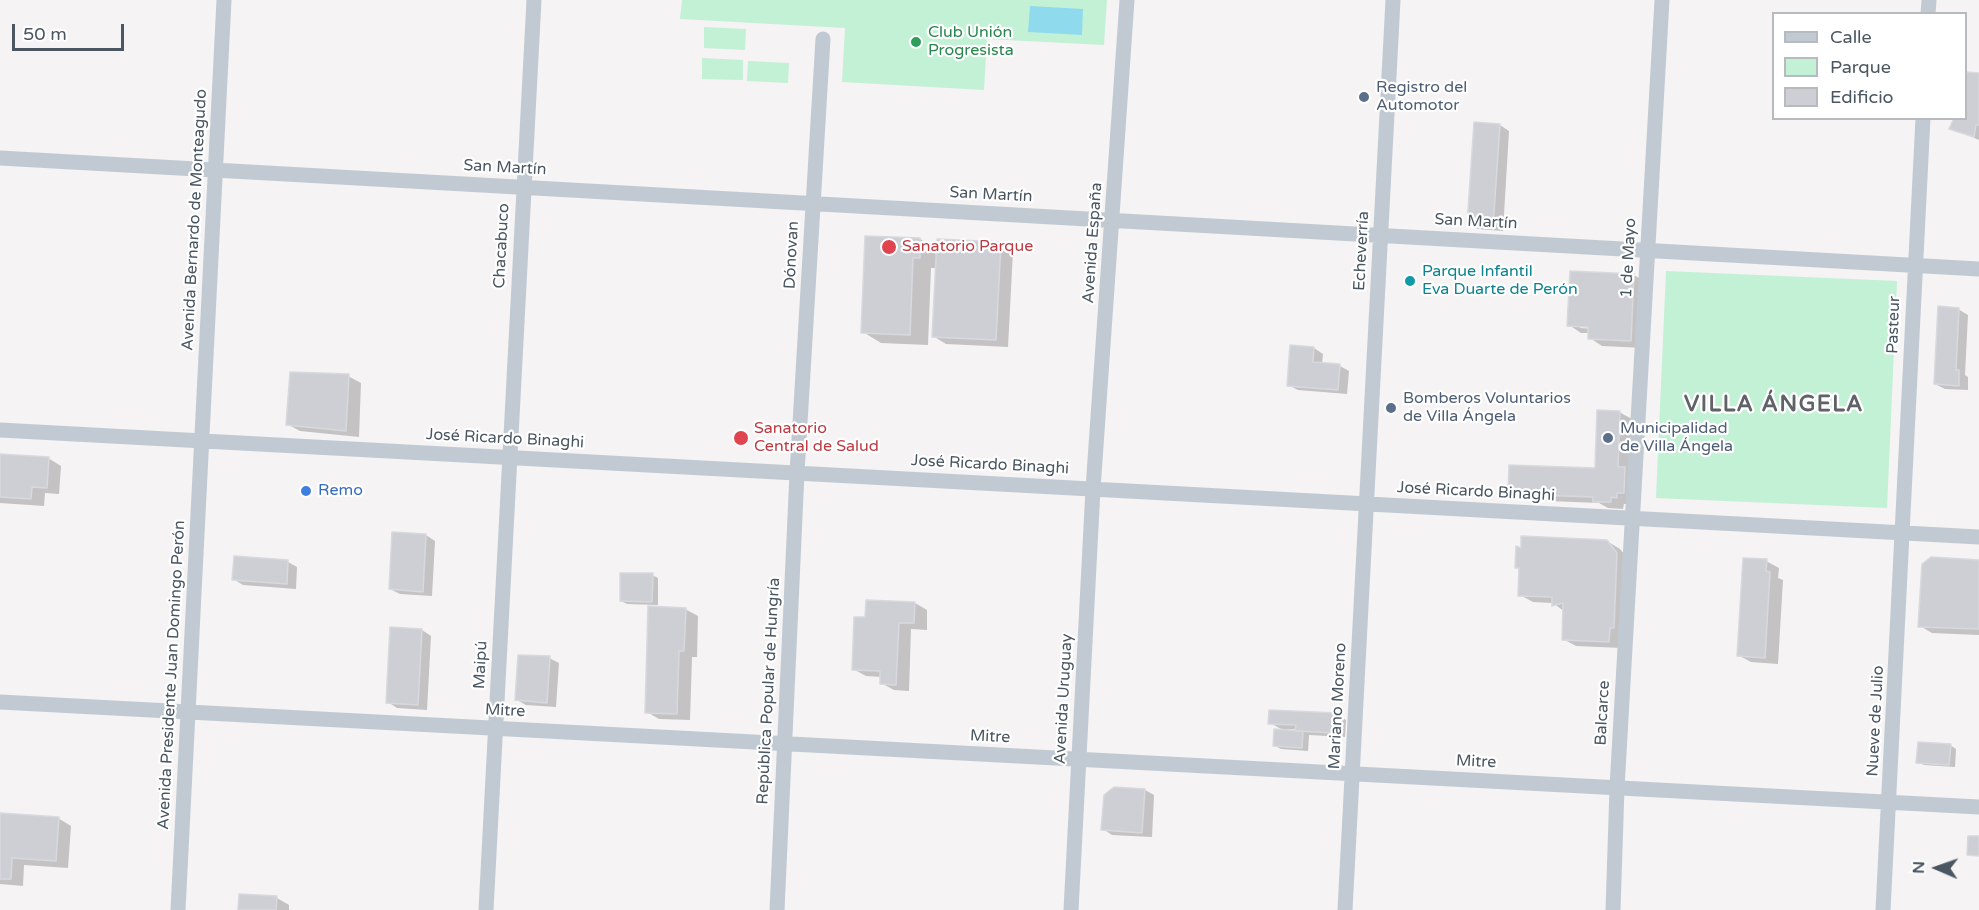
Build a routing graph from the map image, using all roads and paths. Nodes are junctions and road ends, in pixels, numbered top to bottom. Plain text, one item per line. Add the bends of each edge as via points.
1 (224, 0) edge
2 (534, 0) edge
3 (1127, 0) edge
4 (1393, 0) edge
5 (1662, 0) edge
6 (823, 39) dead end
7 (1923, 120) edge
8 (0, 158) edge
9 (216, 169) junction
10 (523, 187) junction
11 (813, 203) junction
12 (1112, 220) junction
13 (1381, 235) junction
14 (1647, 250) junction
15 (1915, 265) junction
16 (1979, 268) edge
17 (0, 430) edge
18 (202, 441) junction
19 (509, 458) junction
20 (797, 473) junction
21 (1093, 489) junction
22 (1368, 504) junction
23 (1632, 518) junction
24 (1903, 533) junction
25 (1979, 537) edge
26 (0, 702) edge
27 (188, 713) junction
28 (495, 729) junction
29 (785, 744) junction
30 (1079, 759) junction
31 (1353, 773) junction
32 (1617, 788) junction
33 (1890, 803) junction
34 (1979, 807) edge
35 (178, 910) edge
36 (486, 910) edge
37 (777, 910) edge
38 (1071, 910) edge
39 (1345, 910) edge
40 (1613, 910) edge
41 (1883, 910) edge

1 - 9 street, Avenida Bernardo de Monteagudo
2 - 10 street, Chacabuco
3 - 12 street, Avenida España
4 - 13 street, Echeverría
5 - 14 street, 1 de Mayo
6 - 11 street, Dónovan
7 - 15 street, Pasteur
8 - 9 street, San Martín
9 - 10 street, San Martín
9 - 18 street, Avenida Bernardo de Monteagudo
10 - 11 street, San Martín
10 - 19 street, Chacabuco
11 - 12 street, San Martín
11 - 20 street, Dónovan
12 - 13 street, San Martín
12 - 21 street, Avenida España
13 - 14 street, San Martín
13 - 22 street, Echeverría
14 - 15 street, San Martín
14 - 23 street, 1 de Mayo
15 - 16 street, San Martín
15 - 24 street, Pasteur
17 - 18 street, José Ricardo Binaghi
18 - 19 street, José Ricardo Binaghi
18 - 27 street, Avenida Presidente Juan Domingo Perón
19 - 20 street, José Ricardo Binaghi
19 - 28 street, Maipú
20 - 21 street, José Ricardo Binaghi
20 - 29 street, República Popular de Hungría
21 - 22 street, José Ricardo Binaghi
21 - 30 street, Avenida Uruguay
22 - 23 street, José Ricardo Binaghi
22 - 31 street, Mariano Moreno
23 - 24 street, José Ricardo Binaghi
23 - 32 street, Balcarce
24 - 25 street, José Ricardo Binaghi
24 - 33 street, Nueve de Julio
26 - 27 street, Mitre
27 - 28 street, Mitre
27 - 35 street, Avenida Presidente Juan Domingo Perón
28 - 29 street, Mitre
28 - 36 street, Maipú
29 - 30 street, Mitre
29 - 37 street, República Popular de Hungría
30 - 31 street, Mitre
30 - 38 street, Avenida Uruguay
31 - 32 street, Mitre
31 - 39 street, Mariano Moreno
32 - 33 street, Mitre
32 - 40 street, Balcarce
33 - 34 street, Mitre
33 - 41 street, Nueve de Julio

